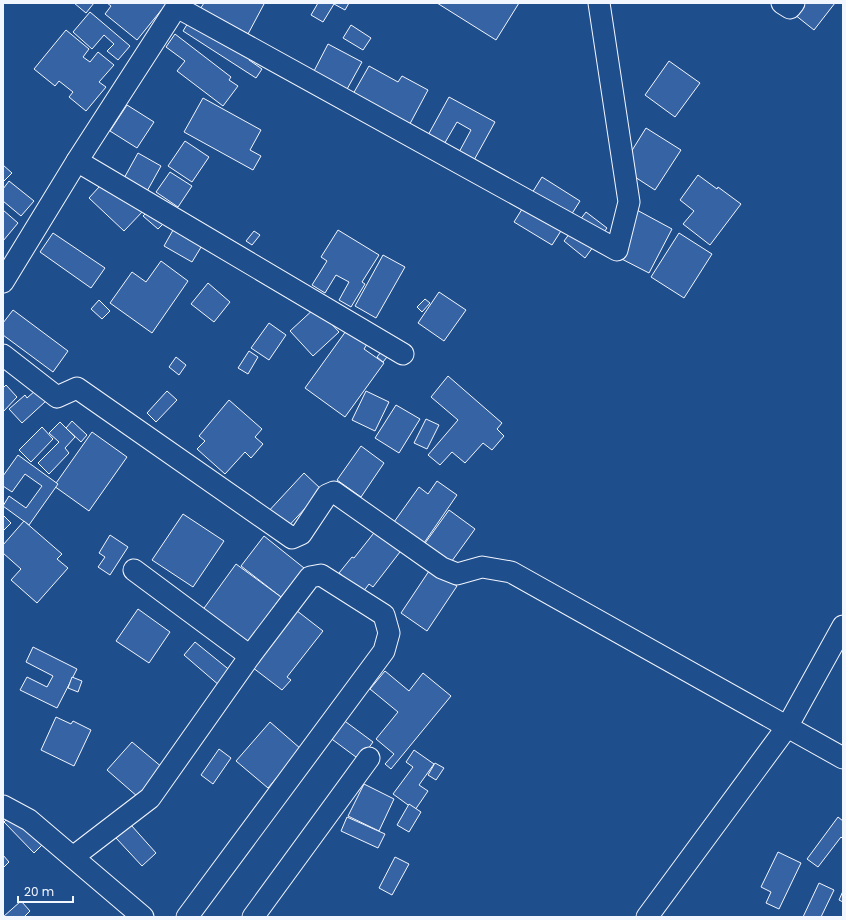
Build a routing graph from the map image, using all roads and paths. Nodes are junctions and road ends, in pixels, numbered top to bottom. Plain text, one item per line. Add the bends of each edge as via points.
1 (599, 3) edge
2 (782, 3) edge
3 (794, 3) edge
4 (178, 5) edge
5 (77, 162) junction
6 (3, 282) edge
7 (404, 354) dead end
8 (3, 355) edge
9 (134, 570) dead end
10 (843, 626) edge
11 (250, 656) junction
12 (787, 727) junction
13 (369, 758) dead end
14 (843, 758) edge
15 (3, 806) edge
16 (73, 857) junction
17 (143, 917) edge
18 (187, 917) edge
19 (253, 917) edge
20 (647, 917) edge

1 - 4 street via 629,202 617,250
2 - 3 street via 790,8
4 - 5 street
5 - 6 street
5 - 7 street
8 - 12 street via 57,397 77,388 292,538 301,534 327,495 334,492 442,568 457,574 482,567 511,572
9 - 11 street
10 - 12 street
11 - 16 street via 150,798
11 - 18 street via 310,577 321,575 384,615 389,633 384,651
12 - 14 street
12 - 20 street
13 - 19 street
15 - 16 street via 28,820
16 - 17 street

